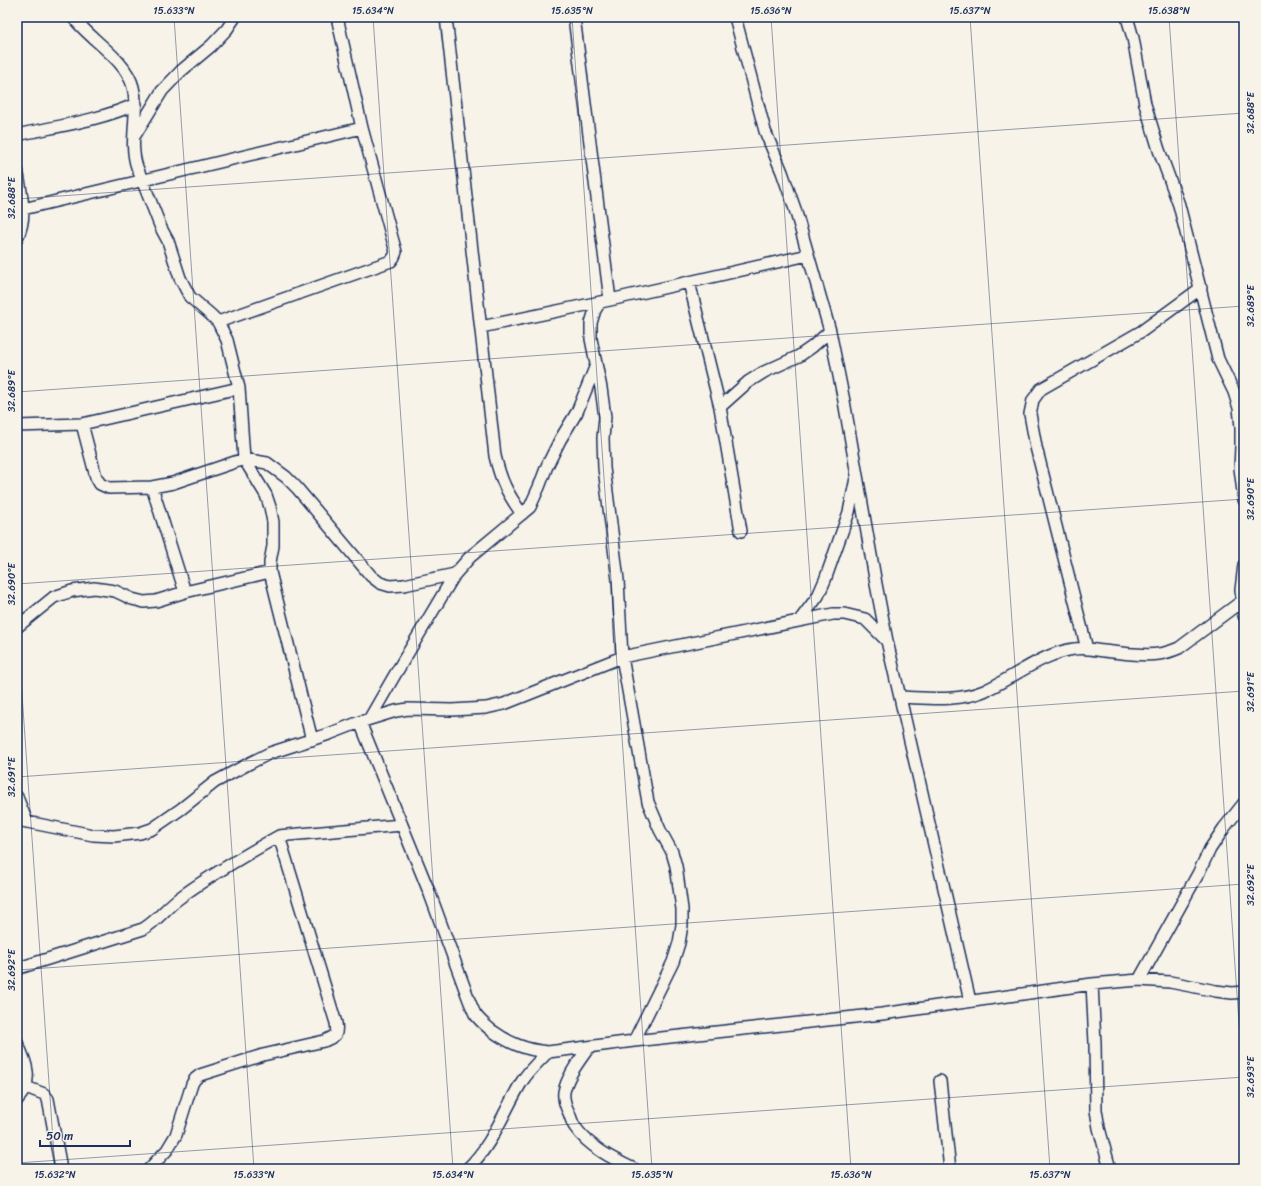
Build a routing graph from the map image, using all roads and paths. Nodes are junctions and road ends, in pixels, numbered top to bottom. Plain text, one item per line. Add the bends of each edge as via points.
1 (73, 17) edge
2 (235, 17) edge
3 (337, 17) edge
4 (446, 17) edge
5 (574, 17) edge
6 (734, 17) edge
7 (1127, 17) edge
8 (136, 104) junction
9 (362, 128) junction
10 (17, 135) edge
11 (135, 136) junction
12 (17, 170) edge
13 (142, 180) junction
14 (24, 208) junction
15 (17, 238) edge
16 (808, 255) junction
17 (689, 282) junction
18 (1201, 288) junction
19 (605, 301) junction
20 (218, 322) junction
21 (481, 326) junction
22 (830, 330) junction
23 (596, 365) junction
24 (239, 388) junction
25 (720, 407) junction
26 (82, 424) junction
27 (17, 426) edge
28 (244, 459) junction
29 (857, 473) junction
30 (152, 487) junction
31 (1244, 500) edge
32 (522, 514) junction
33 (741, 531) dead end
34 (1244, 565) edge
35 (270, 572) junction
36 (455, 574) junction
37 (185, 592) junction
38 (1242, 601) junction
39 (1244, 616) edge
40 (800, 620) junction
41 (17, 627) edge
42 (887, 641) junction
43 (1087, 649) junction
44 (622, 657) junction
45 (900, 697) junction
46 (365, 720) junction
47 (312, 740) junction
48 (17, 797) edge
49 (1244, 803) edge
50 (22, 821) edge
51 (402, 824) junction
52 (279, 836) junction
53 (17, 970) edge
54 (1139, 980) junction
55 (1092, 984) junction
56 (1244, 992) edge
57 (970, 1001) junction
58 (634, 1041) junction
59 (17, 1043) edge
60 (589, 1047) junction
61 (548, 1052) junction
62 (940, 1081) dead end
63 (26, 1087) junction
64 (17, 1100) edge
65 (60, 1169) edge
66 (149, 1169) edge
67 (467, 1169) edge
68 (634, 1169) edge
69 (950, 1169) edge
70 (1110, 1169) edge

1 - 8 street via 128,74
2 - 11 street via 227,29 162,91
3 - 9 street
4 - 21 street
5 - 19 street
6 - 16 street via 765,131 795,209
7 - 18 street via 1145,104 1179,205
8 - 10 street via 102,117
8 - 11 street
9 - 13 street
9 - 20 street via 396,252 394,257 390,261
11 - 13 street via 134,158
12 - 14 street
13 - 14 street
13 - 20 street via 160,228 168,241 180,278 190,297
14 - 15 street
16 - 17 street
16 - 22 street
17 - 19 street
17 - 25 street
18 - 31 street via 1218,359 1239,408 1240,468
18 - 43 street via 1142,331 1041,389 1033,400 1030,414 1036,447
19 - 21 street
19 - 23 street via 595,310 591,322
20 - 24 street via 227,340
21 - 32 street via 495,456 500,476
22 - 25 street via 799,356 748,382
22 - 29 street
23 - 32 street via 577,412 547,466 530,507
23 - 44 street via 605,417 604,468 618,580
24 - 26 street
24 - 28 street
25 - 33 street
26 - 27 street
26 - 30 street via 100,484 109,488
28 - 30 street via 173,483
28 - 35 street via 270,507 273,546
28 - 36 street via 267,463 286,476 371,576 380,583 390,586 404,585
29 - 40 street via 849,512 825,580 818,596
29 - 42 street
30 - 37 street
32 - 36 street via 470,557
34 - 38 street
35 - 37 street
35 - 47 street
36 - 46 street
37 - 41 street via 144,602 115,591 94,588 72,591 54,597
38 - 39 street
38 - 43 street via 1179,648 1169,652 1120,653
40 - 42 street via 833,614 855,616 865,619
40 - 44 street
42 - 45 street
43 - 45 street via 1066,650 1038,661 970,696
44 - 46 street via 504,704 452,710 408,709
44 - 58 street via 648,802 672,852 682,909 679,943 673,962
45 - 57 street
46 - 47 street
46 - 51 street
47 - 50 street via 270,753 222,778 163,822 140,833 93,835
48 - 50 street
49 - 54 street via 1210,849
51 - 52 street
51 - 61 street via 476,1015 503,1039 521,1047
52 - 53 street via 198,884 176,900 149,926
52 - 66 street via 336,1023 336,1034 324,1041 263,1055 200,1075 192,1084 176,1135 167,1150
54 - 55 street
54 - 56 street via 1170,982 1232,993
55 - 57 street
55 - 70 street via 1096,1110
57 - 58 street via 882,1014
58 - 60 street
59 - 63 street via 28,1069
60 - 61 street
60 - 68 street via 566,1084 565,1105 575,1127 587,1140 609,1157
61 - 67 street via 522,1081 482,1152
62 - 69 street
63 - 64 street
63 - 65 street via 44,1094 48,1099

